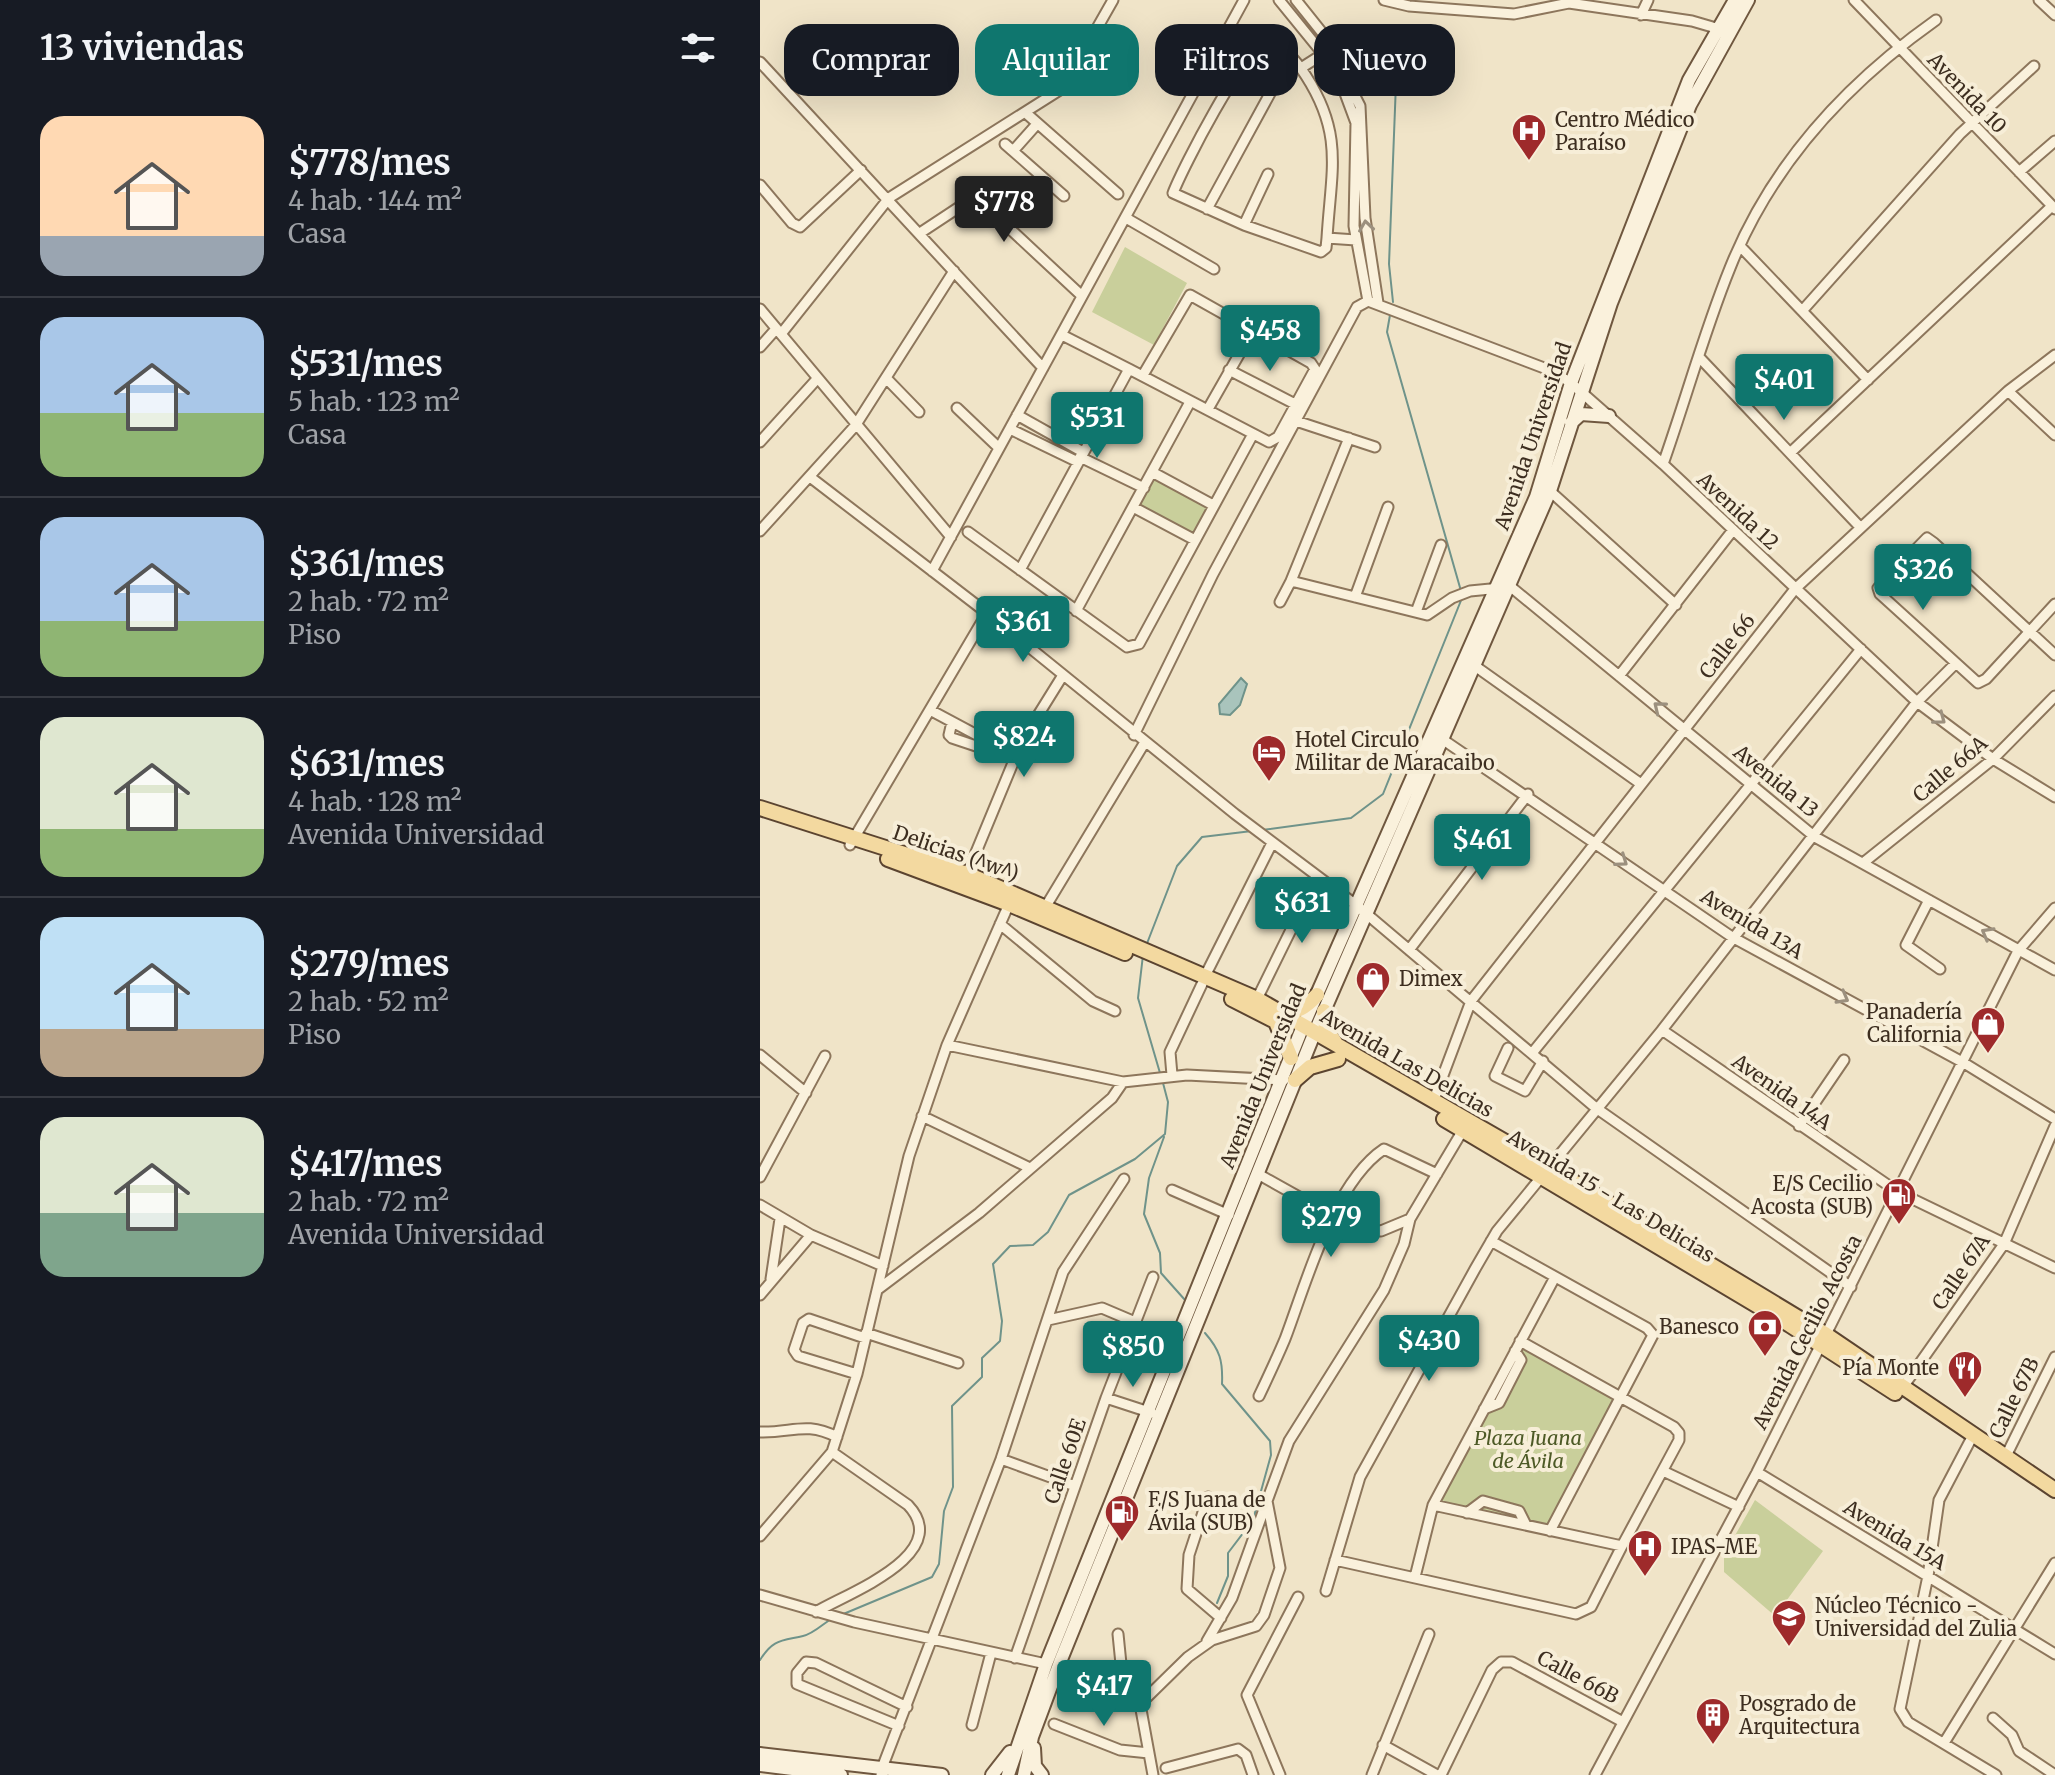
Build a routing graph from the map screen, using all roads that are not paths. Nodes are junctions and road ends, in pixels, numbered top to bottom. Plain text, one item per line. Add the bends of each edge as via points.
1 (1113, 0) edge
2 (1244, 0) edge
3 (1279, 0) edge
4 (1296, 0) edge
5 (1384, 0) edge
6 (1648, 0) edge
7 (1735, 0) edge
8 (1748, 0) edge
9 (1854, 0) edge
10 (2039, 0) edge
11 (1548, 3) edge
12 (1459, 4) edge
13 (1641, 15) junction
14 (2055, 15) edge
15 (1936, 20) dead end
16 (1716, 28) junction
17 (1314, 43) edge
18 (1899, 47) junction
19 (1314, 60) edge
20 (760, 62) edge
21 (1298, 64) edge
22 (2034, 66) dead end
23 (1301, 68) junction
24 (1225, 96) edge
25 (1269, 96) edge
26 (1346, 96) edge
27 (1027, 114) junction
28 (1971, 123) junction
29 (1037, 124) junction
30 (2055, 141) edge
31 (861, 170) junction
32 (2019, 172) junction
33 (1268, 174) dead end
34 (760, 185) edge
35 (1118, 194) dead end
36 (1064, 196) dead end
37 (889, 198) junction
38 (2053, 208) edge
39 (1207, 209) junction
40 (1126, 218) junction
41 (1244, 225) junction
42 (920, 233) junction
43 (1327, 238) junction
44 (1356, 240) junction
45 (1740, 246) junction
46 (1214, 269) dead end
47 (954, 271) junction
48 (1082, 296) junction
49 (1373, 302) junction
50 (760, 309) edge
51 (1802, 311) junction
52 (1253, 330) junction
53 (779, 332) junction
54 (1062, 335) junction
55 (760, 347) edge
56 (2055, 355) edge
57 (1699, 357) junction
58 (1043, 368) junction
59 (1129, 369) junction
60 (1229, 370) junction
61 (1143, 375) junction
62 (886, 378) junction
63 (817, 379) junction
64 (1868, 380) junction
65 (1576, 387) junction
66 (2008, 391) junction
67 (1190, 402) junction
68 (1295, 404) junction
69 (957, 408) dead end
70 (1208, 409) junction
71 (919, 412) dead end
72 (1017, 415) junction
73 (1609, 416) junction
74 (1296, 421) junction
75 (1571, 423) junction
76 (855, 426) junction
77 (1010, 429) junction
78 (1253, 434) junction
79 (2055, 435) edge
80 (1349, 438) junction
81 (760, 442) edge
82 (1375, 447) dead end
83 (999, 448) junction
84 (1790, 453) junction
85 (1080, 457) junction
86 (1663, 464) junction
87 (1152, 472) junction
88 (810, 477) junction
89 (1144, 488) junction
90 (1550, 491) junction
91 (1213, 505) junction
92 (1133, 507) junction
93 (1388, 507) dead end
94 (1860, 527) junction
95 (1733, 530) junction
96 (760, 531) edge
97 (968, 532) dead end
98 (951, 537) junction
99 (1195, 540) junction
100 (1441, 545) dead end
101 (1020, 570) junction
102 (932, 571) junction
103 (1291, 581) junction
104 (1505, 587) junction
105 (1795, 589) junction
106 (1355, 597) junction
107 (1280, 602) dead end
108 (2055, 604) edge
109 (1676, 605) junction
110 (1076, 611) junction
111 (1416, 612) junction
112 (987, 613) junction
113 (2029, 631) junction
114 (1861, 649) junction
115 (2055, 655) edge
116 (1955, 664) junction
117 (1475, 666) junction
118 (1063, 675) junction
119 (1619, 676) junction
120 (2055, 696) edge
121 (1917, 702) junction
122 (930, 710) junction
123 (952, 722) dead end
124 (1685, 728) junction
125 (1134, 735) junction
126 (1442, 739) junction
127 (1145, 742) junction
128 (1993, 759) junction
129 (1641, 784) junction
130 (1751, 786) junction
131 (1528, 794) junction
132 (2055, 797) edge
133 (760, 808) edge
134 (760, 816) edge
135 (1815, 837) junction
136 (851, 842) junction
137 (1271, 842) junction
138 (1595, 843) junction
139 (1863, 863) junction
140 (967, 874) junction
141 (1317, 877) junction
142 (1665, 891) junction
143 (1929, 900) junction
144 (1009, 904) junction
145 (1046, 906) junction
146 (2055, 908) edge
147 (1360, 910) junction
148 (1000, 924) junction
149 (1732, 937) junction
150 (1409, 950) junction
151 (2018, 951) junction
152 (1132, 952) junction
153 (1940, 969) dead end
154 (2055, 970) edge
155 (1203, 981) junction
156 (1317, 995) junction
157 (1257, 999) junction
158 (1471, 1001) junction
159 (1115, 1011) dead end
160 (1324, 1011) junction
161 (1277, 1016) junction
162 (1662, 1030) junction
163 (1307, 1034) junction
164 (947, 1045) junction
165 (1508, 1048) dead end
166 (1533, 1052) junction
167 (1340, 1054) junction
168 (760, 1055) edge
169 (825, 1056) dead end
170 (1291, 1058) junction
171 (1844, 1060) dead end
172 (1543, 1061) junction
173 (1964, 1063) junction
174 (1165, 1077) junction
175 (1290, 1080) junction
176 (1123, 1082) junction
177 (806, 1093) junction
178 (1433, 1102) junction
179 (1596, 1108) junction
180 (922, 1116) junction
181 (2055, 1119) edge
182 (1799, 1126) junction
183 (2055, 1126) edge
184 (1463, 1130) junction
185 (1030, 1168) junction
186 (1544, 1172) junction
187 (1258, 1174) junction
188 (1437, 1174) junction
189 (760, 1177) edge
190 (1124, 1179) dead end
191 (1172, 1190) dead end
192 (1898, 1192) junction
193 (760, 1205) edge
194 (1229, 1215) junction
195 (780, 1219) junction
196 (1410, 1219) junction
197 (1331, 1220) junction
198 (1381, 1231) junction
199 (811, 1235) junction
200 (1491, 1241) junction
201 (1404, 1244) junction
202 (2004, 1244) junction
203 (883, 1266) junction
204 (2055, 1268) edge
205 (1153, 1277) dead end
206 (1555, 1277) junction
207 (770, 1283) junction
208 (1851, 1287) junction
209 (877, 1290) junction
210 (760, 1295) edge
211 (1048, 1320) junction
212 (1135, 1322) junction
213 (865, 1336) junction
214 (1823, 1340) junction
215 (1520, 1341) junction
216 (2055, 1357) edge
217 (958, 1363) dead end
218 (857, 1374) junction
219 (1903, 1387) junction
220 (1259, 1396) dead end
221 (1106, 1398) junction
222 (1620, 1399) junction
223 (1155, 1414) junction
224 (760, 1432) edge
225 (837, 1437) junction
226 (1970, 1441) junction
227 (832, 1452) junction
228 (2006, 1456) junction
229 (1001, 1459) junction
230 (1663, 1471) junction
231 (1757, 1472) junction
232 (1075, 1486) junction
233 (2055, 1490) edge
234 (1208, 1497) dead end
235 (2055, 1499) edge
236 (1267, 1501) junction
237 (1433, 1505) junction
238 (1739, 1507) junction
239 (1550, 1531) junction
240 (760, 1536) edge
241 (1622, 1546) junction
242 (1335, 1560) junction
243 (2055, 1563) edge
244 (1928, 1576) junction
245 (1415, 1577) junction
246 (1326, 1591) dead end
247 (760, 1595) edge
248 (1298, 1597) dead end
249 (816, 1612) junction
250 (1221, 1618) junction
251 (2015, 1629) junction
252 (1118, 1634) dead end
253 (1429, 1634) dead end
254 (934, 1640) junction
255 (1203, 1647) junction
256 (991, 1653) junction
257 (2055, 1654) edge
258 (1015, 1658) junction
259 (1052, 1666) junction
260 (1127, 1684) junction
261 (1140, 1704) junction
262 (907, 1707) junction
263 (1993, 1718) dead end
264 (1623, 1722) junction
265 (1054, 1724) dead end
266 (972, 1725) dead end
267 (899, 1726) junction
268 (1027, 1734) junction
269 (1944, 1743) junction
270 (1383, 1745) junction
271 (1149, 1753) junction
272 (760, 1754) edge
273 (760, 1765) edge
274 (1166, 1768) dead end
275 (882, 1773) edge
276 (841, 1775) edge
277 (942, 1775) edge
278 (992, 1775) edge
279 (1008, 1775) edge
280 (1024, 1775) edge
281 (1042, 1775) edge
282 (1153, 1775) edge
283 (1253, 1775) edge
284 (1280, 1775) edge
285 (1372, 1775) edge
286 (1439, 1775) edge
287 (1595, 1775) edge
288 (1996, 1775) edge
289 (2055, 1775) edge

1 - 27 street via 1068,82
2 - 40 street
3 - 17 street
49 -> 4 street via 1360,106 1324,35
5 - 12 street via 1409,6
6 - 13 street
7 - 16 street, Avenida Universidad
8 - 65 street, Avenida Universidad via 1690,105
9 - 18 street, Avenida 10
10 - 14 street
11 - 12 street via 1514,14
11 - 13 street
13 - 16 street
15 - 18 street
16 - 65 street, Avenida Universidad via 1685,92
18 - 28 street, Avenida 10
18 - 45 street via 1826,114 1793,156
19 - 23 street
20 - 31 street
21 - 23 street
22 - 28 street
23 - 43 street via 1325,107 1332,134
24 - 39 street via 1173,190 1177,197
25 - 39 street
26 - 44 street via 1356,123
27 - 29 street
27 - 37 street
28 - 32 street, Avenida 10
28 - 51 street
29 - 35 street
29 - 36 street via 1009,147
30 - 32 street
31 - 34 street via 800,227
31 - 37 street
32 - 38 street, Avenida 10
33 - 41 street
37 - 42 street
37 - 53 street
38 - 64 street
39 - 41 street
40 - 46 street
40 - 48 street
41 - 43 street via 1321,252
42 - 47 street
42 - 48 street via 970,200 979,200
43 - 44 street
44 - 49 street
45 - 51 street
45 - 57 street
47 - 58 street
47 - 62 street
48 - 54 street
49 - 65 street, Avenida 12 via 1552,371
49 - 74 street via 1357,307
50 - 53 street
51 - 64 street
52 - 60 street
52 - 61 street via 1187,296
52 - 68 street via 1315,369
53 - 55 street
53 - 63 street
54 - 58 street
54 - 59 street
56 - 66 street, Calle 66
57 - 84 street
57 - 86 street
58 - 72 street
59 - 61 street
59 - 85 street
60 - 68 street
60 - 70 street
61 - 67 street
62 - 71 street
62 - 76 street
63 - 76 street
63 - 81 street
64 - 84 street
65 - 73 street, Avenida 12
65 - 75 street, Avenida Universidad
65 - 104 street, Avenida Universidad
66 - 79 street
66 - 94 street, Calle 66
67 - 70 street
67 - 87 street
68 - 78 street via 1274,441
69 - 83 street
70 - 78 street
72 - 77 street
72 - 85 street
73 - 75 street via 1581,414
73 - 86 street, Avenida 12
74 - 80 street
74 - 125 street
75 - 90 street, Avenida Universidad
76 - 88 street
76 - 98 street
77 - 83 street
77 - 85 street
78 - 91 street
80 - 82 street
80 - 103 street
83 - 98 street
84 - 94 street
85 - 89 street
85 - 101 street
86 - 95 street, Avenida 12
87 - 89 street
87 - 91 street
88 - 96 street
88 - 102 street
89 - 92 street
90 - 104 street, Avenida Universidad
90 - 109 street
91 - 99 street
92 - 99 street
92 - 110 street
93 - 106 street
94 - 105 street, Calle 66
95 - 105 street, Avenida 12
95 - 109 street
97 - 101 street
98 - 102 street
99 - 110 street via 1139,644 1127,647
100 - 111 street
101 - 110 street
102 - 112 street
103 - 106 street
103 - 107 street
104 - 111 street via 1466,592 1433,614
104 - 117 street, Avenida Universidad
104 - 119 street, Avenida 13
104 - 147 street, Avenida Universidad
105 - 114 street, Avenida 12
105 - 124 street, Calle 66
106 - 111 street
108 - 113 street
109 - 119 street
112 - 118 street
112 - 122 street
113 - 115 street
113 - 116 street via 1978,683
113 - 116 street via 1927,538 1878,588
114 - 121 street, Avenida 12
114 - 130 street
116 - 121 street
117 - 126 street, Avenida Universidad
117 - 129 street
118 - 125 street
118 - 140 street via 1022,741
124 -> 119 street, Avenida 13
120 - 128 street, Calle 66A
121 -> 128 street, Avenida 12
121 - 135 street
122 - 123 street
122 - 136 street
124 - 129 street, Calle 66
124 - 130 street, Avenida 13
125 - 127 street
126 - 131 street, Avenida 13A
126 - 147 street, Avenida Universidad
127 - 137 street
127 - 145 street
128 - 132 street, Avenida 12
128 - 139 street, Calle 66A
129 - 138 street, Calle 66
130 - 135 street, Avenida 13
130 - 142 street
131 - 138 street, Avenida 13A
131 - 150 street
133 - 136 main road, Delicias (^w^)
134 - 136 main road, Delicias (^w^)
135 - 139 street, Avenida 13
135 - 149 street
136 - 140 main road, Delicias (^w^)
136 - 144 main road, Delicias (^w^)
137 - 141 street
137 - 155 street
138 -> 142 street, Avenida 13A
138 - 158 street, Calle 66
139 - 143 street, Avenida 13
140 - 145 main road, Delicias (^w^)
141 - 147 street
141 - 157 street
142 - 149 street, Avenida 13A
142 - 166 street
151 -> 143 street, Avenida 13
143 - 153 street via 1906,945
144 - 148 street
144 - 152 main road, Delicias (^w^)
145 - 152 main road, Delicias (^w^)
146 - 151 street, Avenida Cecilio Acosta
147 - 150 street
147 - 156 street, Avenida Universidad
147 - 160 street, Avenida Universidad
148 - 159 street via 1093,1001
148 - 164 street
149 - 162 street
149 -> 173 street, Avenida 13A
150 - 158 street
151 - 154 street, Avenida 13
151 - 173 street, Avenida Cecilio Acosta
152 - 155 main road, Avenida Las Delicias
155 - 157 main road, Avenida Las Delicias
155 - 161 main road
155 - 174 street via 1170,1052
156 - 161 main road via 1305,1008
156 - 163 street, Avenida Universidad
157 - 161 main road, Avenida Las Delicias
158 - 166 street
158 - 178 street, Calle 66
160 - 163 street, Avenida Universidad
160 - 167 main road via 1326,1028
161 - 163 main road, Avenida Las Delicias
161 - 170 main road
162 - 179 street
162 - 182 street, Avenida 14A
163 - 167 main road, Avenida Las Delicias
163 - 170 street, Avenida Universidad
163 - 175 street, Avenida Universidad
164 - 176 street
164 - 180 street
165 - 172 street via 1495,1076 1525,1091
166 - 172 street
167 - 175 main road
167 - 178 main road, Avenida Las Delicias
167 - 184 main road, Avenida 15 - Las Delicias
168 - 177 street
169 - 177 street
170 - 175 street, Avenida Universidad
171 - 182 street
172 - 179 street
173 - 181 street, Avenida 13A
173 - 192 street, Avenida Cecilio Acosta
174 - 175 street
174 - 176 street
175 - 187 street, Avenida Universidad
175 - 194 street, Avenida Universidad
176 - 185 street via 1112,1098
177 - 189 street
178 - 186 main road, Avenida Las Delicias
179 - 186 street
179 - 208 street
180 - 185 street
180 - 203 street
182 - 192 street, Avenida 14A
183 - 202 street, Calle 67A
184 - 186 main road, Avenida 15 - Las Delicias
184 - 188 street
185 - 209 street
186 - 200 street
186 - 214 main road, Avenida Las Delicias
187 - 197 street
187 - 223 street, Avenida Universidad
188 - 196 street
188 - 197 street via 1381,1150
190 - 211 street via 1063,1272
191 - 194 street
192 - 202 street, Avenida 14A
192 - 208 street, Avenida Cecilio Acosta
193 - 195 street
194 - 223 street, Avenida Universidad
195 - 199 street
195 - 207 street
196 - 198 street
196 - 201 street
197 - 198 street via 1344,1228
197 - 220 street
198 - 201 street
199 - 203 street
199 - 207 street
200 - 206 street
200 - 242 street via 1360,1477
201 - 236 street via 1384,1290 1289,1441
202 - 204 street, Avenida 14A
202 - 219 street, Calle 67A
203 - 209 street
205 - 212 street, Calle 60E
206 - 215 street
206 - 222 street via 1653,1335
207 - 210 street
208 - 214 street, Avenida Cecilio Acosta
209 - 213 street
211 - 212 street via 1102,1308
211 - 229 street
212 - 221 street, Calle 60E
213 - 217 street
213 - 218 street
213 - 218 street via 809,1319 794,1350 798,1356
214 - 219 main road, Avenida Las Delicias
214 - 226 main road
214 - 231 street, Avenida Cecilio Acosta
215 - 222 street
215 - 237 street
216 - 228 street, Calle 67B
218 - 225 street
219 - 228 main road, Avenida Las Delicias
221 - 223 street
221 - 232 street, Calle 60E
222 - 230 street via 1679,1433
222 - 239 street
223 - 259 street, Avenida Universidad
224 - 225 street via 804,1425
225 - 227 street
226 - 235 main road
226 - 244 street via 1939,1500
227 - 240 street
227 - 249 street via 908,1505 918,1524 910,1555 896,1569
228 - 233 main road, Avenida Las Delicias
229 - 232 street
229 - 254 street
230 - 238 street
230 - 241 street
231 - 238 street, Avenida Cecilio Acosta
231 - 244 street, Avenida 15A
232 - 258 street, Calle 60E
234 - 250 street via 1189,1555 1187,1589
236 - 250 street
236 - 255 street via 1280,1568 1269,1603 1256,1626
237 - 239 street
237 - 245 street
238 - 264 street, Avenida Cecilio Acosta
239 - 241 street
241 - 245 street via 1591,1607 1576,1614
242 - 245 street
242 - 246 street
243 - 251 street
244 - 251 street, Avenida 15A
244 - 269 street via 1900,1709 1908,1722
247 - 249 street
248 - 284 street via 1247,1695
249 - 254 street
250 - 255 street
251 - 257 street, Avenida 15A
251 - 269 street
252 - 260 street
253 - 270 street
254 - 256 street
254 - 262 street
255 - 261 street
256 - 258 street
256 - 266 street
258 - 259 street
259 - 260 street
259 - 268 street, Avenida Universidad
260 - 261 street
261 - 271 street
262 - 267 street
262 - 267 street via 816,1663 806,1662 797,1673 803,1689
263 - 289 street via 2012,1735 2019,1751
264 - 286 street, Calle 66B via 1512,1662 1501,1662 1492,1670
264 - 287 street, Avenida Cecilio Acosta
265 - 271 street via 1120,1750
267 - 275 street
268 - 278 street
268 - 279 street, Avenida Universidad
268 - 280 street, Avenida Universidad
268 - 281 street
269 - 288 street
270 - 285 street
270 - 286 street
271 - 282 street
272 - 275 street
273 - 276 street
274 - 283 street via 1238,1749
275 - 277 street

